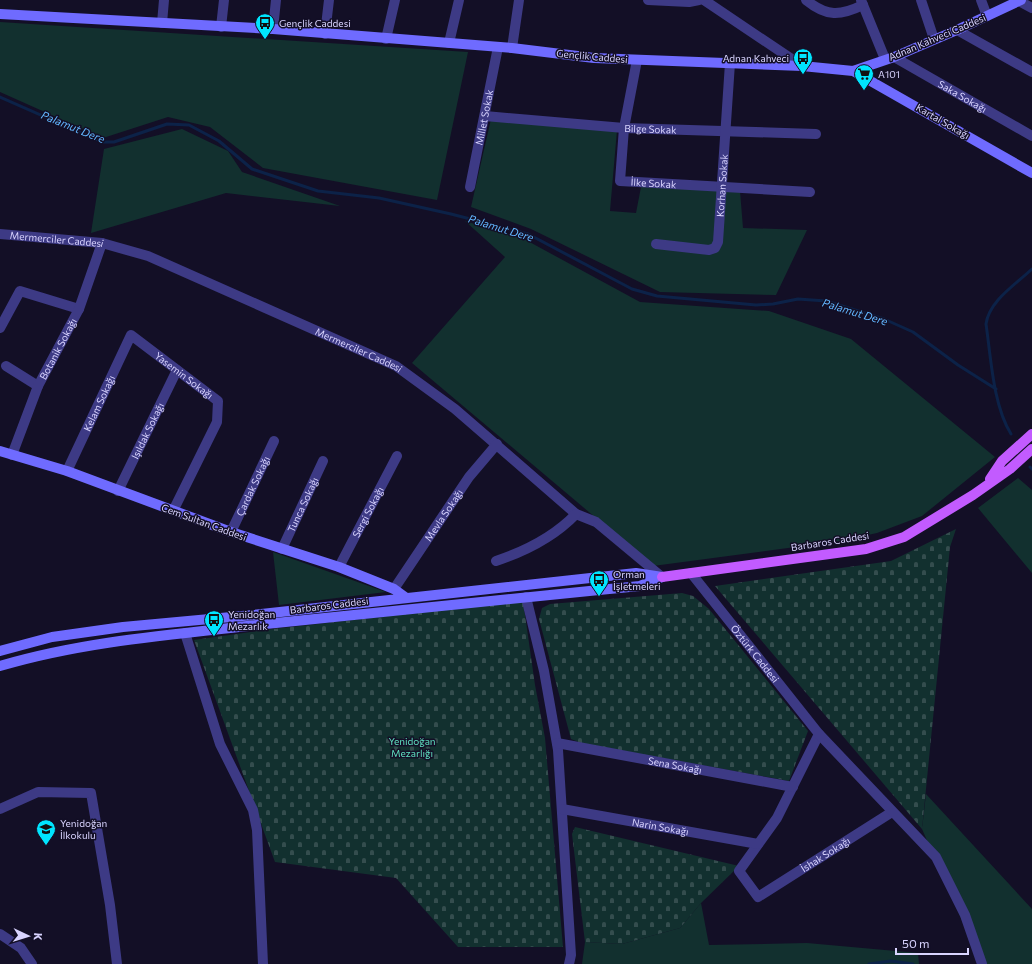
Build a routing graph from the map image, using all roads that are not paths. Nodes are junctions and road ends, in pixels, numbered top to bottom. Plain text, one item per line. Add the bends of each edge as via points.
1 (164, 0) edge
2 (224, 0) edge
3 (276, 0) edge
4 (329, 0) edge
5 (394, 0) edge
6 (459, 0) edge
7 (519, 0) edge
8 (648, 0) edge
9 (699, 0) edge
10 (704, 0) edge
11 (806, 0) edge
12 (921, 0) edge
13 (981, 0) edge
14 (1020, 0) edge
15 (862, 3) edge
16 (1032, 8) edge
17 (0, 14) edge
18 (987, 16) junction
19 (162, 23) junction
20 (221, 27) junction
21 (272, 29) junction
22 (957, 30) junction
23 (325, 34) junction
24 (386, 38) junction
25 (934, 39) junction
26 (449, 43) junction
27 (498, 47) junction
28 (512, 48) junction
29 (889, 58) junction
30 (637, 60) junction
31 (730, 63) junction
32 (802, 66) junction
33 (853, 71) junction
34 (1032, 72) edge
35 (485, 116) junction
36 (624, 128) junction
37 (726, 132) junction
38 (816, 134) dead end
39 (1032, 136) edge
40 (1032, 173) edge
41 (470, 187) dead end
42 (721, 188) junction
43 (810, 192) dead end
44 (0, 234) edge
45 (102, 242) junction
46 (656, 244) dead end
47 (78, 309) junction
48 (0, 328) edge
49 (131, 335) joint
50 (6, 366) dead end
51 (177, 370) junction
52 (38, 386) junction
53 (1032, 434) edge
54 (274, 441) dead end
55 (497, 444) junction
56 (1032, 449) edge
57 (0, 451) edge
58 (12, 455) junction
59 (397, 456) dead end
60 (323, 461) dead end
61 (67, 471) junction
62 (987, 484) junction
63 (118, 490) junction
64 (173, 511) junction
65 (576, 514) junction
66 (231, 532) junction
67 (282, 548) junction
68 (496, 561) dead end
69 (339, 567) junction
70 (691, 574) junction
71 (662, 577) junction
72 (527, 585) junction
73 (394, 589) junction
74 (405, 597) junction
75 (526, 597) junction
76 (406, 608) junction
77 (185, 633) junction
78 (0, 651) edge
79 (0, 666) edge
80 (819, 734) junction
81 (557, 743) junction
82 (793, 787) junction
83 (0, 809) edge
84 (562, 809) junction
85 (892, 812) junction
86 (758, 844) junction
87 (0, 934) edge
88 (32, 964) edge
89 (117, 964) edge
90 (263, 964) edge
91 (570, 964) edge
92 (982, 964) edge

1 - 19 street
2 - 20 street
3 - 21 street
4 - 23 street
5 - 24 street
6 - 26 street
7 - 28 street
8 - 9 street
10 - 32 street, Adnan Kahveci Caddesi
11 - 15 street via 816,8 831,13 846,13
12 - 25 street
13 - 18 street
14 - 16 street
14 - 18 main road, Adnan Kahveci Caddesi
15 - 29 street
17 - 19 main road, Gençlik Caddesi
18 - 22 main road, Adnan Kahveci Caddesi
19 - 20 main road, Gençlik Caddesi
20 - 21 main road, Gençlik Caddesi
21 - 23 main road, Gençlik Caddesi
22 - 25 main road, Adnan Kahveci Caddesi
22 - 34 street
23 - 24 main road, Gençlik Caddesi
24 - 26 main road, Gençlik Caddesi
25 - 29 main road, Adnan Kahveci Caddesi
26 - 27 main road, Gençlik Caddesi
27 - 28 main road, Gençlik Caddesi
27 - 35 street, Millet Sokak
28 - 30 main road, Gençlik Caddesi via 594,58
29 - 33 main road, Adnan Kahveci Caddesi
29 - 39 street, Saka Sokağı
30 - 31 main road, Gençlik Caddesi
30 - 36 street, İlke Sokak
31 - 32 main road, Gençlik Caddesi
31 - 37 street, Korhan Sokak
32 - 33 main road, Adnan Kahveci Caddesi
33 - 40 main road, Kartal Sokağı
35 - 36 street, Bilge Sokak
35 - 41 street, Millet Sokak
36 - 37 street, Bilge Sokak
36 - 42 street, İlke Sokak via 620,181
37 - 38 street, Bilge Sokak
37 - 42 street, Korhan Sokak
42 - 43 street, İlke Sokak
42 - 46 street, Korhan Sokak via 720,227 715,248 709,250
44 - 45 street, Mermerciler Caddesi
45 - 47 street, Botanik Sokağı
45 - 55 street, Mermerciler Caddesi via 148,256 396,366 455,409
47 - 48 street via 20,291
47 - 52 street, Botanik Sokağı
49 - 51 street, Yasemin Sokağı
49 - 61 street, Kelam Sokağı
50 - 52 street
51 - 63 street, Işıldak Sokağı
51 - 64 street, Yasemin Sokağı via 218,401 217,422
52 - 58 street, Botanik Sokağı
53 - 62 main road, Barbaros Caddesi via 1002,461
54 - 66 street, Çardak Sokağı
55 - 65 street, Mermerciler Caddesi
55 - 73 street, Mevla Sokağı via 470,477
56 - 62 main road, Barbaros Caddesi via 1010,469
57 - 58 main road, Cem Sultan Caddesi
58 - 61 main road, Cem Sultan Caddesi
59 - 69 street, Sergi Sokağı
60 - 67 street, Tunca Sokağı
61 - 63 main road, Cem Sultan Caddesi
62 - 70 main road, Barbaros Caddesi via 904,537 866,549
63 - 64 main road, Cem Sultan Caddesi
64 - 66 main road, Cem Sultan Caddesi
65 - 68 street via 563,528 540,543
65 - 71 street, Mermerciler Caddesi via 596,522
66 - 67 main road, Cem Sultan Caddesi
67 - 69 main road, Cem Sultan Caddesi
69 - 73 main road, Cem Sultan Caddesi
70 - 71 main road, Barbaros Caddesi
70 - 80 street, Öztürk Caddesi
71 - 72 main road, Barbaros Caddesi via 636,573
71 - 75 main road, Barbaros Caddesi via 640,586
72 - 74 main road, Barbaros Caddesi
72 - 75 main road
73 - 74 main road, Cem Sultan Caddesi
74 - 76 main road
74 - 78 main road, Barbaros Caddesi via 109,629 52,637
75 - 76 main road, Barbaros Caddesi
75 - 81 street via 544,671
76 - 77 main road, Barbaros Caddesi
77 - 79 main road, Barbaros Caddesi via 54,653
77 - 90 street via 220,744 252,810 257,830
80 - 82 street
80 - 85 street, Öztürk Caddesi
81 - 82 street, Sena Sokağı
81 - 84 street
82 - 86 street via 777,818
83 - 89 street via 38,792 90,793 112,919
84 - 86 street, Narin Sokağı
84 - 91 street
85 - 86 street, İshak Sokağı via 758,897 738,871
85 - 92 street, Öztürk Caddesi via 936,857 965,915
87 - 88 street via 21,948

